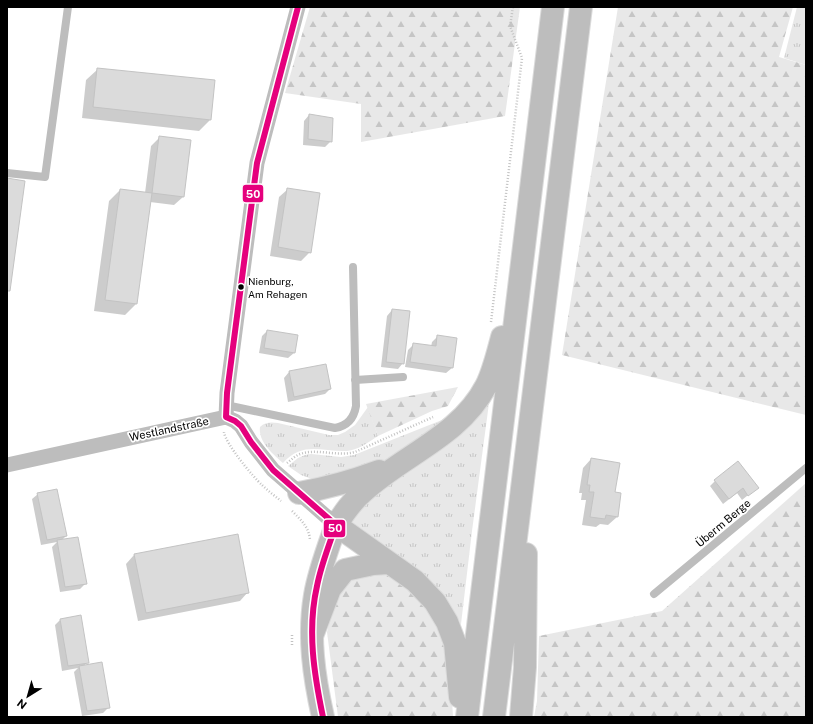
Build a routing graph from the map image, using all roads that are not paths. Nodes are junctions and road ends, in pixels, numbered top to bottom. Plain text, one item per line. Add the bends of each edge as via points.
1 (68, 7) edge
2 (298, 7) edge
3 (553, 7) edge
4 (581, 7) edge
5 (7, 173) edge
6 (522, 258) junction
7 (353, 267) dead end
8 (403, 377) dead end
9 (355, 380) junction
10 (226, 411) junction
11 (527, 450) junction
12 (404, 461) junction
13 (7, 465) edge
14 (806, 468) edge
15 (299, 493) junction
16 (336, 525) junction
17 (388, 562) junction
18 (654, 594) dead end
19 (312, 636) junction
20 (323, 717) edge
21 (462, 717) edge
22 (467, 717) edge
23 (494, 717) edge
24 (521, 717) edge

1 - 5 lane via 45,177
2 - 10 street via 257,163
3 - 6 main road
4 - 11 main road
6 - 12 main road via 498,352 486,386 466,415 439,438
6 - 22 main road
7 - 9 lane
8 - 9 lane
9 - 10 lane via 355,412 350,420 340,427
10 - 13 street, Westlandstraße
10 - 15 street via 242,426 273,470
11 - 23 main road
11 - 24 main road via 525,667
12 - 15 main road via 354,481
12 - 16 main road via 362,492
14 - 18 lane, Überm Berge
15 - 16 street
16 - 17 main road
16 - 19 main road via 325,555 315,596
17 - 19 main road via 345,570 330,588
17 - 21 main road via 415,581 435,602 446,622 455,643
19 - 20 main road via 313,662

